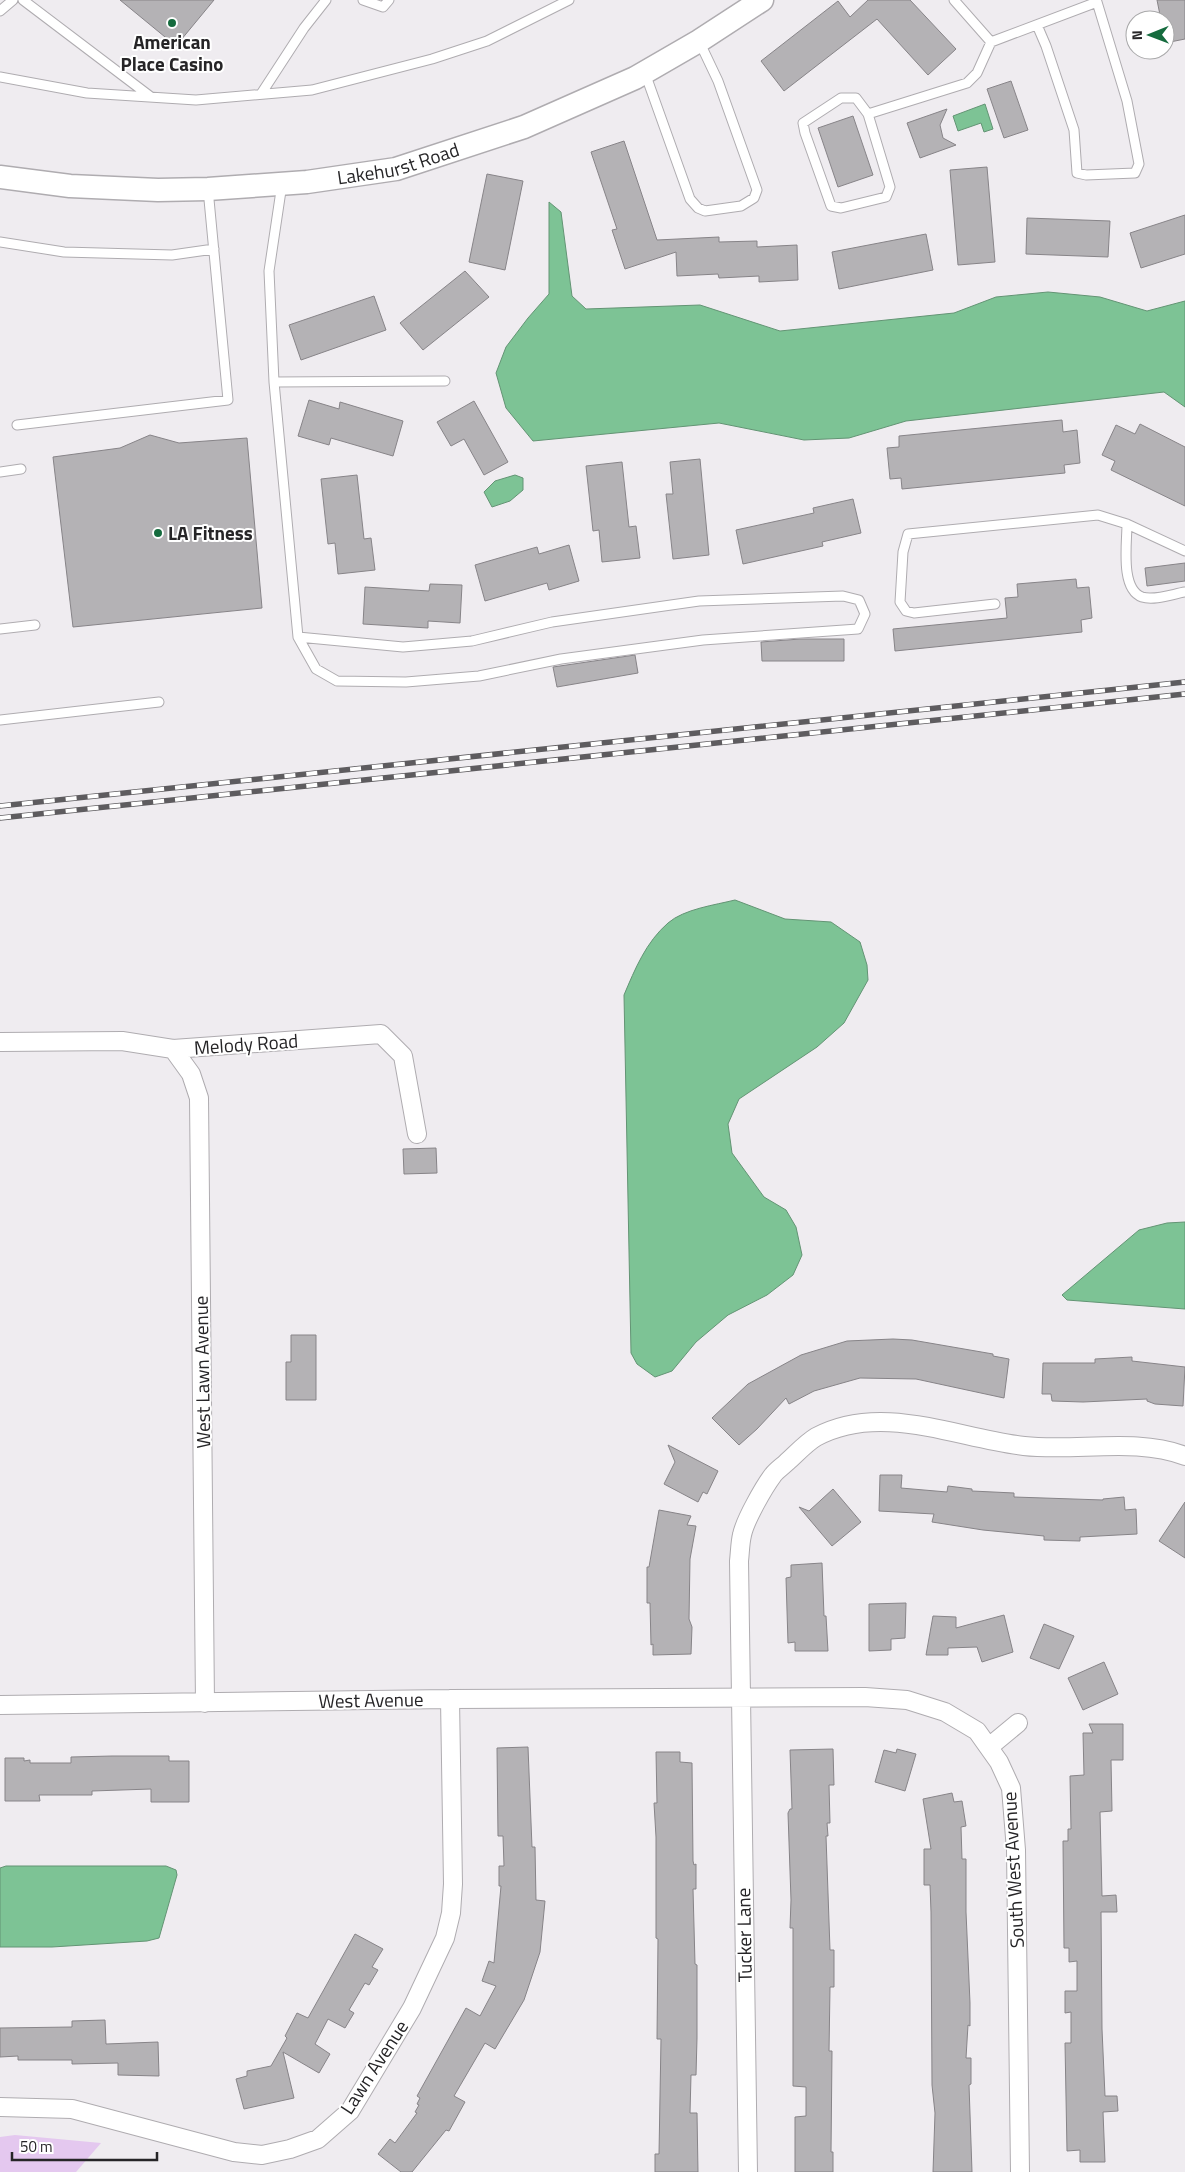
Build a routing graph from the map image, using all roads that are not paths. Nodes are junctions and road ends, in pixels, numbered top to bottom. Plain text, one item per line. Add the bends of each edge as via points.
1 (13, 0) edge
2 (23, 0) edge
3 (326, 0) edge
4 (363, 0) edge
5 (389, 0) edge
6 (569, 0) edge
7 (762, 0) edge
8 (954, 0) edge
9 (1096, 1) edge
10 (0, 11) edge
11 (1036, 25) junction
12 (699, 40) junction
13 (991, 42) junction
14 (645, 73) junction
15 (0, 77) edge
16 (261, 94) junction
17 (151, 97) junction
18 (868, 114) junction
19 (0, 177) edge
20 (282, 184) junction
21 (208, 189) junction
22 (0, 242) edge
23 (214, 249) junction
24 (445, 381) dead end
25 (274, 382) junction
26 (17, 425) dead end
27 (21, 469) dead end
28 (0, 472) edge
29 (1127, 524) junction
30 (1185, 551) edge
31 (1185, 592) edge
32 (995, 604) dead end
33 (36, 625) dead end
34 (0, 629) edge
35 (298, 637) junction
36 (160, 702) dead end
37 (0, 720) edge
38 (0, 1042) edge
39 (173, 1049) junction
40 (417, 1134) dead end
41 (1185, 1456) edge
42 (741, 1698) junction
43 (450, 1699) junction
44 (205, 1703) junction
45 (0, 1706) edge
46 (1018, 1723) dead end
47 (988, 1747) junction
48 (0, 2107) edge
49 (748, 2172) edge
50 (1020, 2172) edge

1 - 10 lane
2 - 17 lane
3 - 16 lane
4 - 5 lane via 383,7
6 - 16 lane via 487,41 432,59 312,90
7 - 12 street, Lakehurst Road
8 - 13 lane
9 - 11 lane
9 - 11 lane via 1127,101 1139,164 1135,173 1077,173 1074,130
11 - 13 lane
12 - 14 street, Lakehurst Road
12 - 14 lane via 718,81 757,190 754,198 741,206 705,212 690,199
13 - 18 lane via 977,73 967,83
14 - 20 street, Lakehurst Road via 524,127 396,168
15 - 17 lane via 87,93
16 - 17 lane via 196,100
18 - 18 lane via 856,98 841,98 804,123 831,206 841,208 886,197 890,186
19 - 21 street, Lakehurst Road via 70,186
20 - 21 street, Lakehurst Road
20 - 25 lane via 268,271
21 - 23 lane
22 - 23 lane via 64,252 172,255
23 - 26 lane via 228,400
24 - 25 lane
25 - 35 lane
27 - 28 lane
29 - 30 lane
29 - 31 lane via 1126,567 1128,582 1134,592 1144,598
29 - 32 lane via 1098,514 908,534 900,602 906,610 914,613
33 - 34 lane
35 - 35 lane via 316,670 337,681 406,682 479,676 561,660 703,640 858,629 865,614 859,600 843,596 699,601 552,622 472,641 403,647
36 - 37 lane
38 - 39 street, Melody Road via 122,1041
39 - 40 street, Melody Road via 381,1034 403,1056
39 - 44 street, West Lawn Avenue via 191,1074 199,1098
41 - 42 street, Tucker Lane via 1169,1449 1141,1446 1024,1446 934,1427 882,1422 844,1427 815,1438 774,1474 742,1534 739,1561
42 - 43 street, West Avenue
42 - 47 street, South West Avenue via 907,1700 945,1712 977,1731
42 - 49 street, Tucker Lane
43 - 44 street, West Avenue
43 - 48 street, Lawn Avenue via 453,1884 445,1938 412,2008 350,2111 318,2139 262,2154 201,2145 72,2109
44 - 45 street, West Avenue
46 - 47 street
47 - 50 street, South West Avenue via 1011,1788 1016,1850

